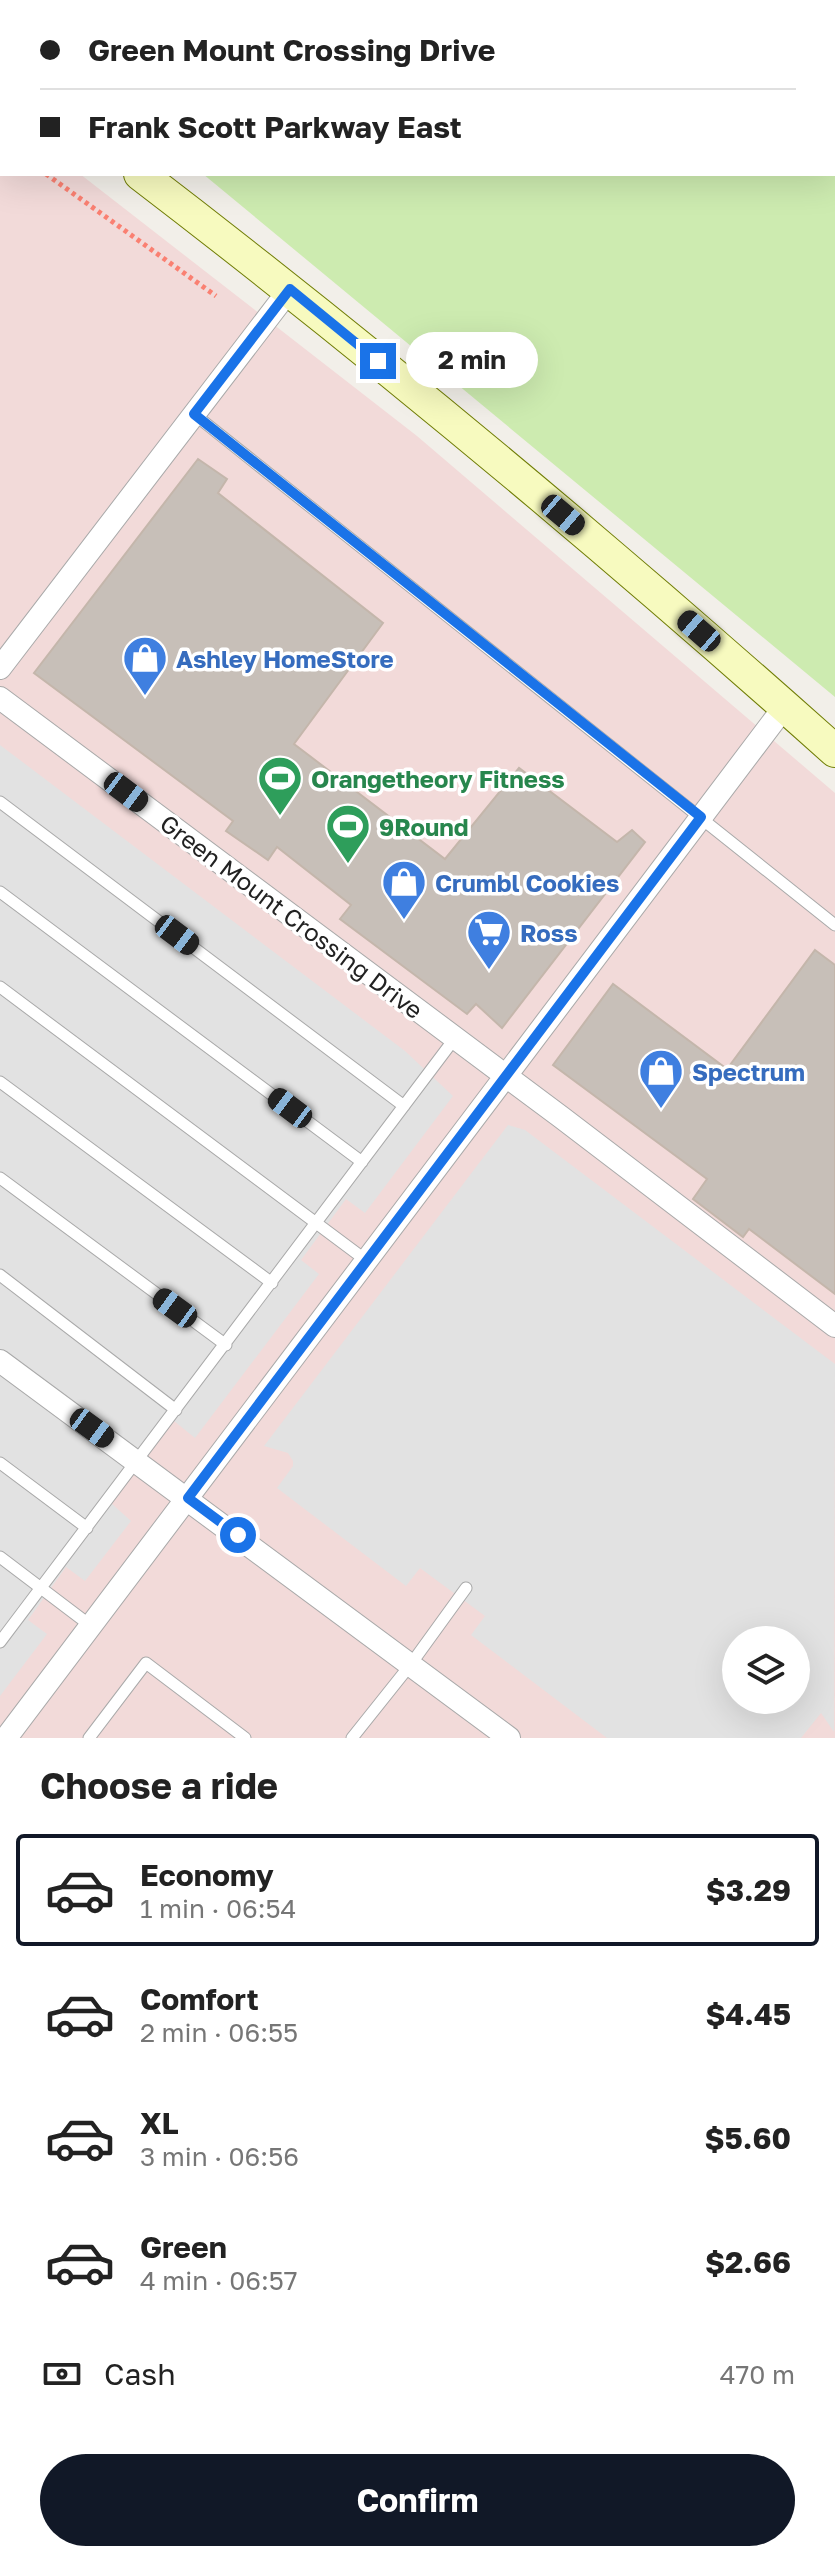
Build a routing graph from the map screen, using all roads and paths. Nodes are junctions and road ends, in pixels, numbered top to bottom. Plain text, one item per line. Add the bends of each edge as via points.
1 (49, 176) edge
2 (143, 176) edge
3 (290, 289) junction
4 (216, 296) dead end
5 (194, 414) junction
6 (0, 668) edge
7 (0, 698) edge
8 (785, 706) junction
9 (835, 751) edge
10 (0, 802) edge
11 (701, 817) junction
12 (0, 892) edge
13 (835, 925) edge
14 (0, 987) edge
15 (455, 1038) junction
16 (506, 1076) junction
17 (0, 1082) edge
18 (404, 1106) junction
19 (362, 1162) junction
20 (0, 1178) edge
21 (317, 1222) junction
22 (367, 1261) junction
23 (0, 1275) edge
24 (272, 1283) junction
25 (835, 1326) edge
26 (226, 1345) junction
27 (0, 1361) edge
28 (176, 1410) junction
29 (138, 1461) junction
30 (0, 1463) edge
31 (188, 1498) junction
32 (87, 1528) junction
33 (0, 1557) edge
34 (41, 1588) junction
35 (466, 1588) dead end
36 (91, 1626) junction
37 (0, 1642) edge
38 (411, 1664) junction
39 (6, 1738) edge
40 (89, 1738) edge
41 (245, 1738) edge
42 (352, 1738) edge
43 (509, 1738) edge

1 - 4 path
2 - 3 main road
3 - 5 street
3 - 8 main road
5 - 6 street
5 - 11 lane
7 - 15 street, Green Mount Crossing Drive
8 - 9 main road
8 - 11 street
10 - 18 lane
11 - 13 lane
11 - 16 street
12 - 19 lane
14 - 21 lane
15 - 16 street, Green Mount Crossing Drive
15 - 18 lane
16 - 22 street
16 - 25 street, Green Mount Crossing Drive
17 - 24 lane
18 - 19 lane
19 - 21 lane
20 - 26 lane
21 - 22 lane
21 - 24 lane
22 - 31 street
23 - 28 lane
24 - 26 lane
26 - 28 lane
27 - 29 street
28 - 29 lane
29 - 31 street
29 - 32 lane
30 - 32 lane
31 - 36 street
31 - 38 street
32 - 34 lane
33 - 34 lane
34 - 36 lane
34 - 37 lane
35 - 38 lane
36 - 39 street
38 - 42 lane
38 - 43 street
40 - 41 lane via 146,1663

